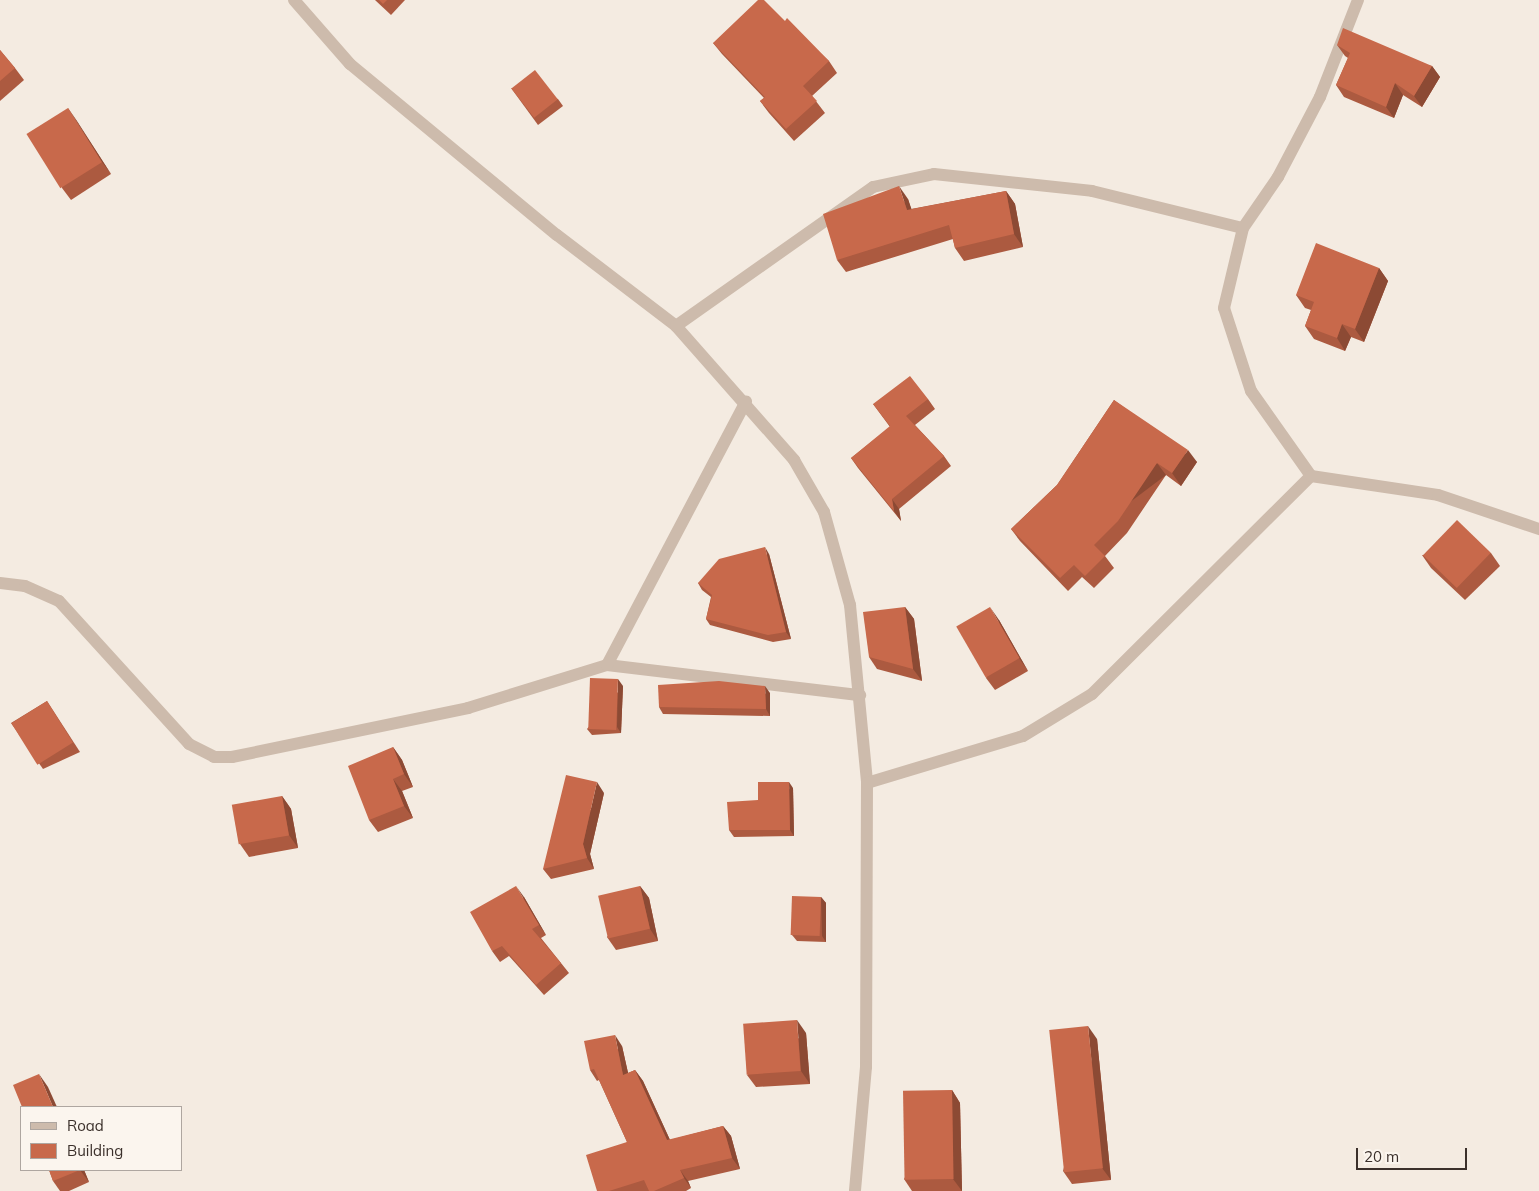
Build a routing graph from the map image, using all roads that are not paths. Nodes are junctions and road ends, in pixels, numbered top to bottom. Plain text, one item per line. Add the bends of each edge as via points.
1 (294, 0) edge
2 (1358, 0) edge
3 (1243, 228) junction
4 (676, 326) junction
5 (746, 401) junction
6 (1311, 476) junction
7 (1539, 529) edge
8 (0, 583) edge
9 (608, 664) junction
10 (860, 695) junction
11 (867, 782) junction
12 (855, 1191) edge

1 - 4 street via 350,64 557,235
2 - 3 street via 1320,97 1278,178
3 - 4 street via 1092,191 934,174 873,187
3 - 6 street via 1224,308 1251,391
4 - 5 street
5 - 9 street
5 - 10 street via 794,460 824,512 850,605
6 - 7 street via 1438,494
6 - 11 street via 1092,694 1023,736
8 - 9 street via 25,586 59,601 189,744 214,757 232,757 468,708
9 - 10 street
10 - 11 street
11 - 12 street via 866,1067

